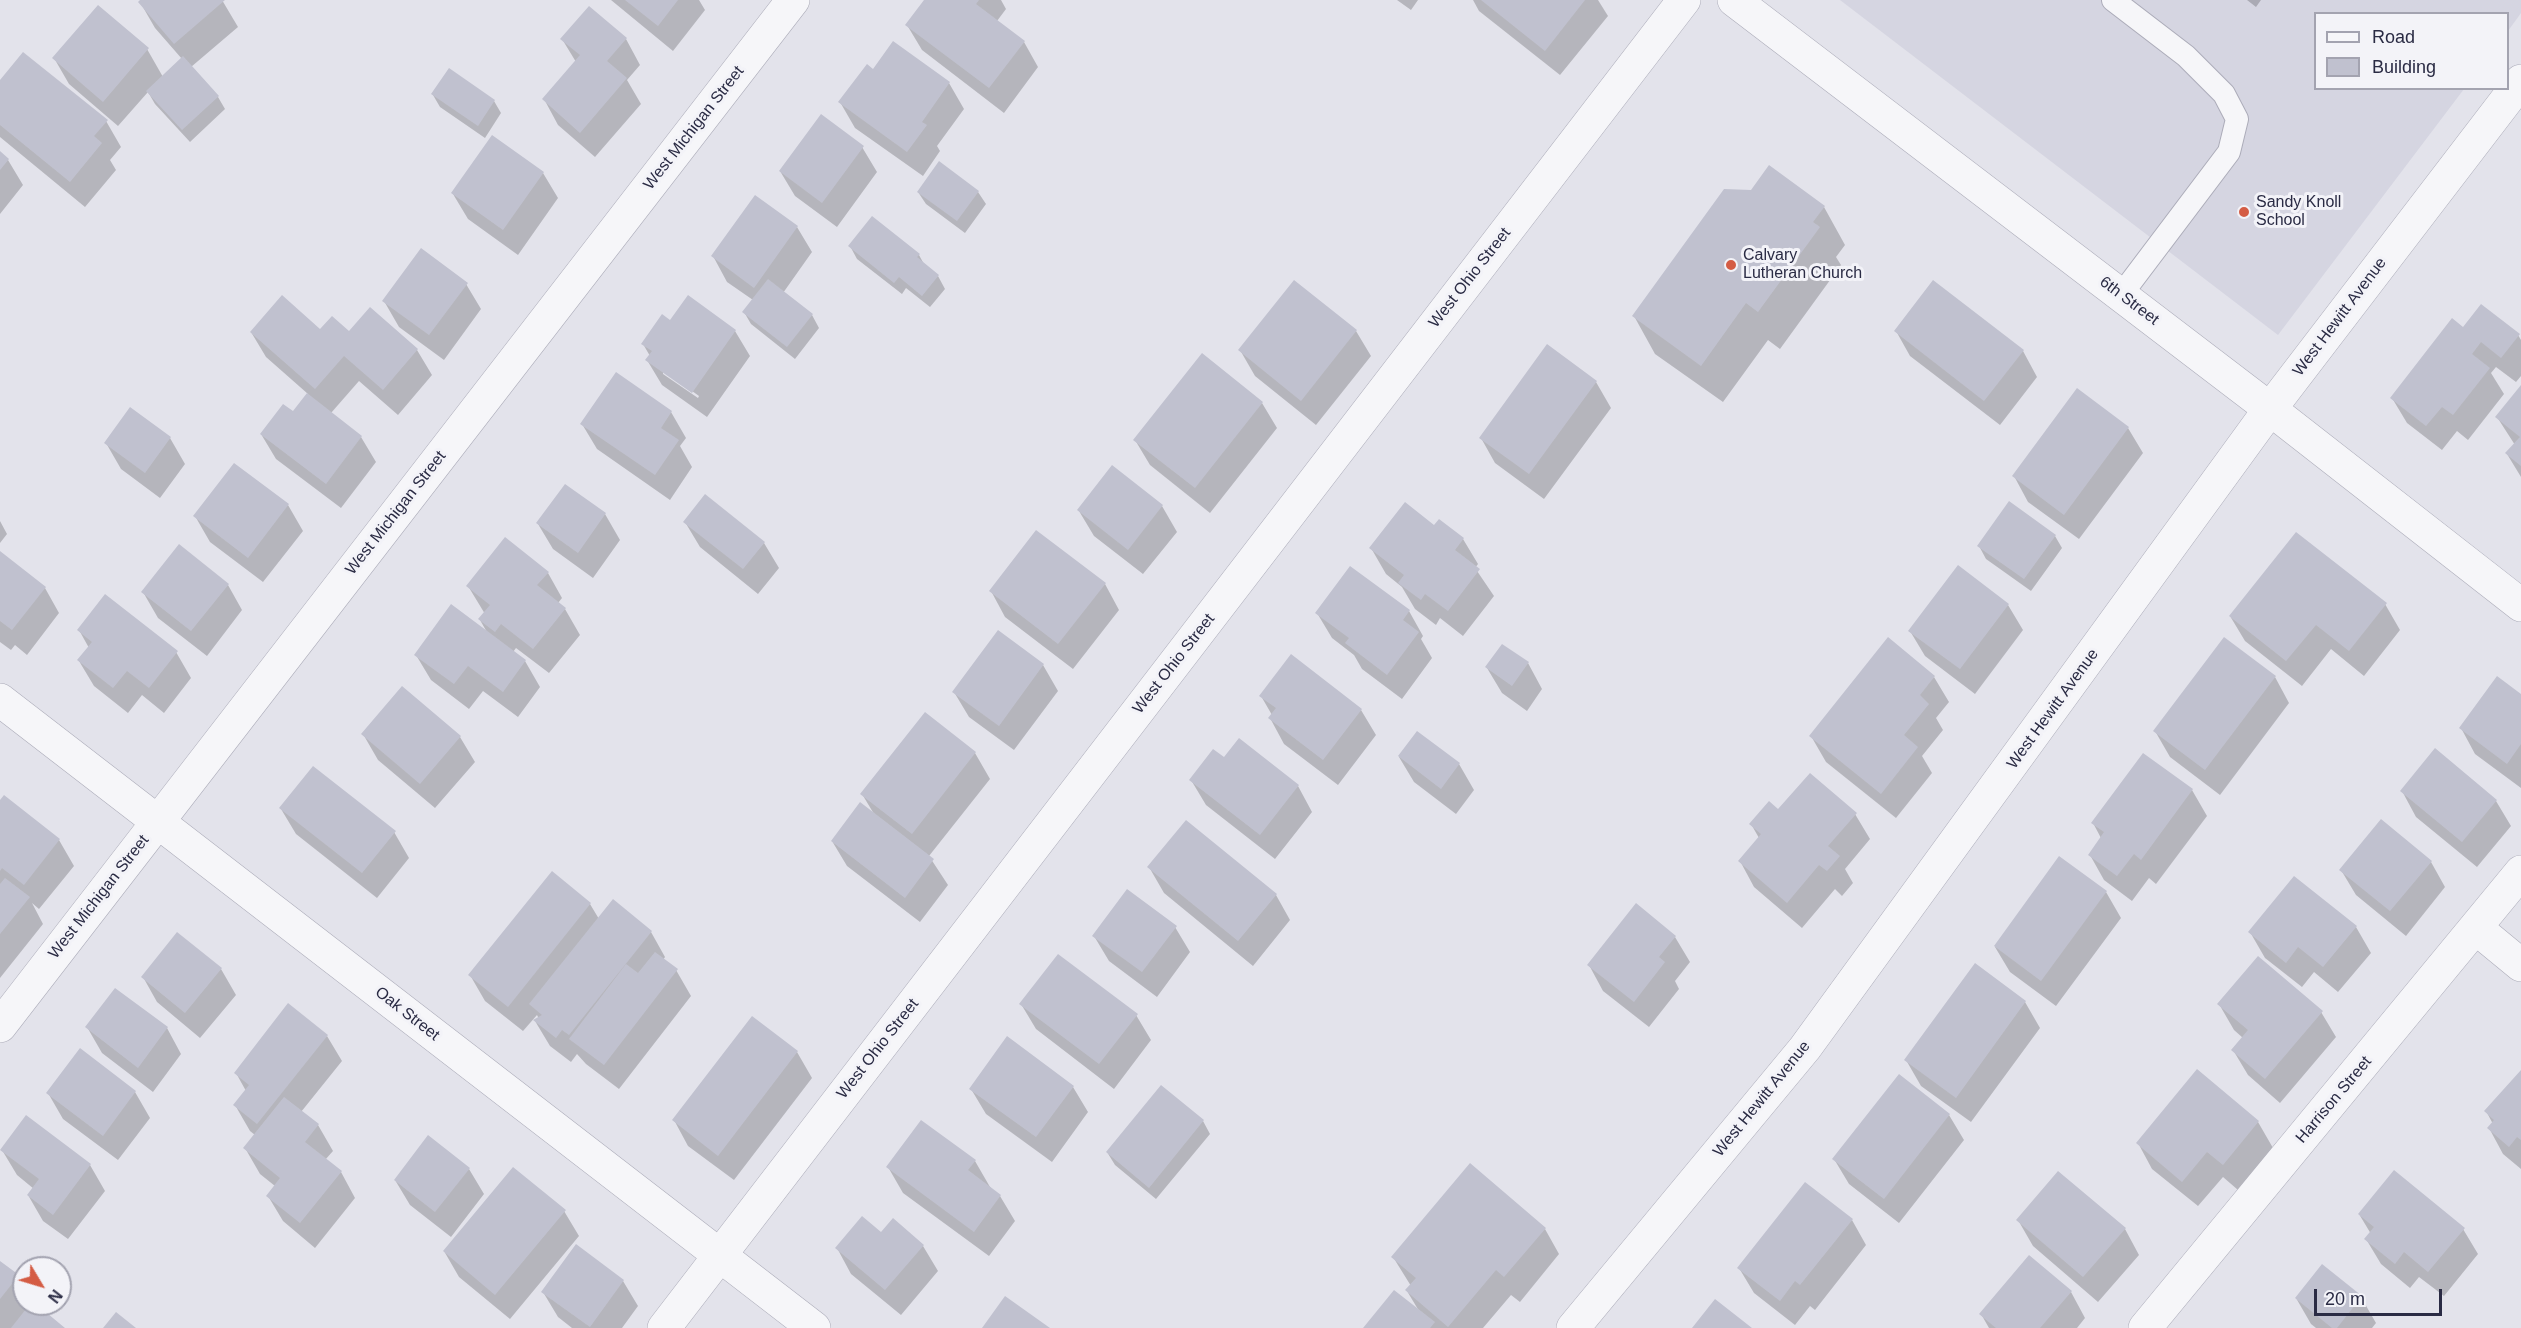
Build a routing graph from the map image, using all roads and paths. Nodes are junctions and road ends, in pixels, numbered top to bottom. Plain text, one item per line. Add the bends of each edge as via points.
1 (793, 0) edge
2 (1684, 0) edge
3 (1734, 0) edge
4 (2113, 0) edge
5 (2521, 81) edge
6 (2121, 295) junction
7 (2270, 409) junction
8 (2521, 605) edge
9 (0, 700) edge
10 (158, 822) junction
11 (2521, 872) edge
12 (2476, 928) junction
13 (2521, 965) edge
14 (0, 1026) edge
15 (719, 1256) junction
16 (664, 1328) edge
17 (814, 1328) edge
18 (1573, 1328) edge
19 (2145, 1328) edge

1 - 10 street, West Michigan Street
2 - 15 street, West Ohio Street
3 - 6 street, 6th Street
4 - 6 lane via 2186,56 2224,94 2237,120 2229,152
5 - 7 street, West Hewitt Avenue
6 - 7 street, 6th Street
7 - 8 street, 6th Street
7 - 18 street, West Hewitt Avenue via 1805,1048
9 - 10 street, Oak Street
10 - 14 street, West Michigan Street
10 - 15 street, Oak Street
11 - 12 street, Harrison Street
12 - 13 street
12 - 19 street, Harrison Street
15 - 16 street, West Ohio Street
15 - 17 street, Oak Street

